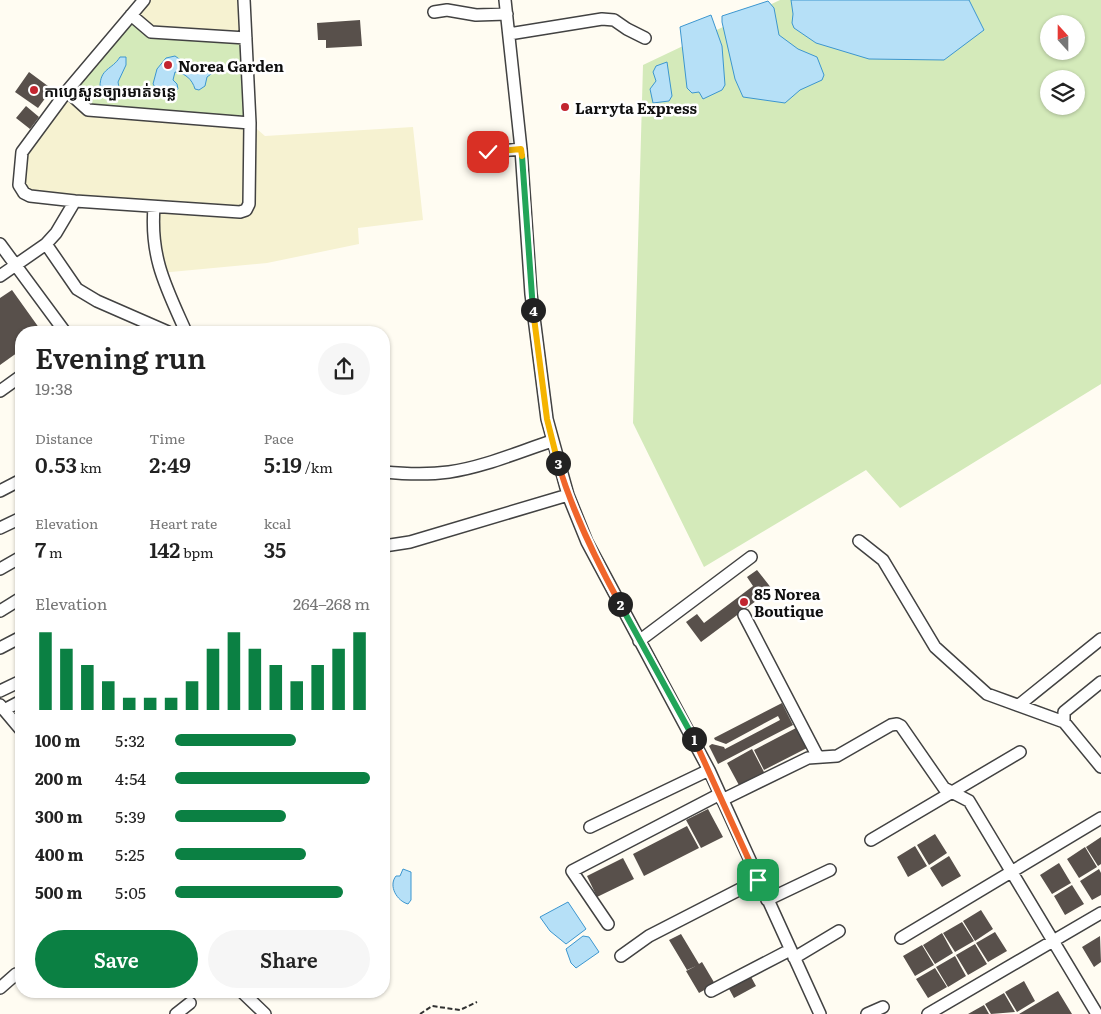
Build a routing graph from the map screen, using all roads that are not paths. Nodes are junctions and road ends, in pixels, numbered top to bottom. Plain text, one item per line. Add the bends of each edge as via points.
1 (144, 0) edge
2 (244, 0) edge
3 (505, 0) edge
4 (434, 12) dead end
5 (507, 14) junction
6 (131, 15) junction
7 (509, 34) junction
8 (246, 38) junction
9 (645, 38) dead end
10 (66, 91) junction
11 (250, 123) junction
12 (521, 149) junction
13 (488, 152) dead end
14 (75, 201) junction
15 (154, 207) junction
16 (0, 244) edge
17 (46, 244) junction
18 (15, 266) junction
19 (0, 276) edge
20 (60, 326) edge
21 (154, 326) edge
22 (183, 326) edge
23 (15, 380) edge
24 (0, 391) edge
25 (552, 441) junction
26 (390, 472) edge
27 (15, 483) edge
28 (0, 491) edge
29 (568, 495) junction
30 (15, 521) edge
31 (0, 528) edge
32 (859, 541) dead end
33 (390, 545) edge
34 (751, 557) dead end
35 (15, 560) edge
36 (0, 568) edge
37 (15, 602) edge
38 (0, 611) edge
39 (744, 615) dead end
40 (1101, 639) edge
41 (15, 640) edge
42 (639, 641) junction
43 (0, 648) edge
44 (1101, 682) edge
45 (15, 684) edge
46 (0, 692) edge
47 (15, 703) edge
48 (1019, 705) junction
49 (2, 708) edge
50 (1064, 722) junction
51 (15, 723) edge
52 (1020, 752) dead end
53 (818, 757) junction
54 (1101, 767) edge
55 (709, 770) junction
56 (951, 791) junction
57 (721, 797) junction
58 (1101, 818) edge
59 (590, 827) dead end
60 (871, 840) dead end
61 (830, 870) dead end
62 (1011, 872) junction
63 (758, 880) junction
64 (767, 900) junction
65 (1101, 913) edge
66 (608, 924) dead end
67 (839, 932) dead end
68 (901, 938) dead end
69 (1053, 941) junction
70 (792, 954) junction
71 (621, 956) dead end
72 (15, 975) edge
73 (0, 988) edge
74 (711, 991) dead end
75 (248, 998) edge
76 (190, 1003) dead end
77 (884, 1007) dead end
78 (1098, 1010) edge
79 (176, 1014) edge
80 (265, 1014) edge
81 (820, 1014) edge
82 (867, 1014) edge
83 (928, 1014) edge

1 - 6 street
2 - 8 street
3 - 5 street
4 - 5 street
5 - 7 street
6 - 8 street via 151,32
6 - 10 street
7 - 9 street via 602,19 614,20
7 - 12 street
8 - 11 street
10 - 11 street via 88,110
10 - 14 street via 22,152 18,180 21,190 30,196
11 - 15 street via 249,204 246,210
12 - 13 street
12 - 25 street via 531,294
14 - 15 street
14 - 17 street
15 - 22 street via 152,230 160,273
16 - 18 street
17 - 18 street
17 - 21 street via 77,289
18 - 19 street
18 - 20 street
23 - 24 street
25 - 26 street via 449,472
25 - 29 street
27 - 28 street
29 - 33 street
29 - 42 street via 587,542
30 - 31 street
32 - 48 street via 883,560 935,647 987,694
34 - 42 street
35 - 36 street
37 - 38 street
39 - 53 street
40 - 48 street
41 - 43 street
42 - 55 street
44 - 50 street via 1064,712
45 - 46 street
47 - 49 street
48 - 50 street
49 - 51 street
50 - 54 street
52 - 56 street
53 - 56 street via 837,756 896,724 901,726 944,788
53 - 57 street via 808,758
55 - 57 street
55 - 59 street
56 - 60 street
56 - 62 street via 969,801
57 - 63 street
57 - 66 street via 572,871
58 - 62 street
61 - 64 street
62 - 68 street
62 - 69 street
63 - 64 street
63 - 71 street via 649,936
64 - 70 street
65 - 69 street
67 - 70 street
69 - 78 street
69 - 83 street
70 - 74 street
70 - 81 street
72 - 73 street
75 - 80 street
76 - 79 street
77 - 82 street

